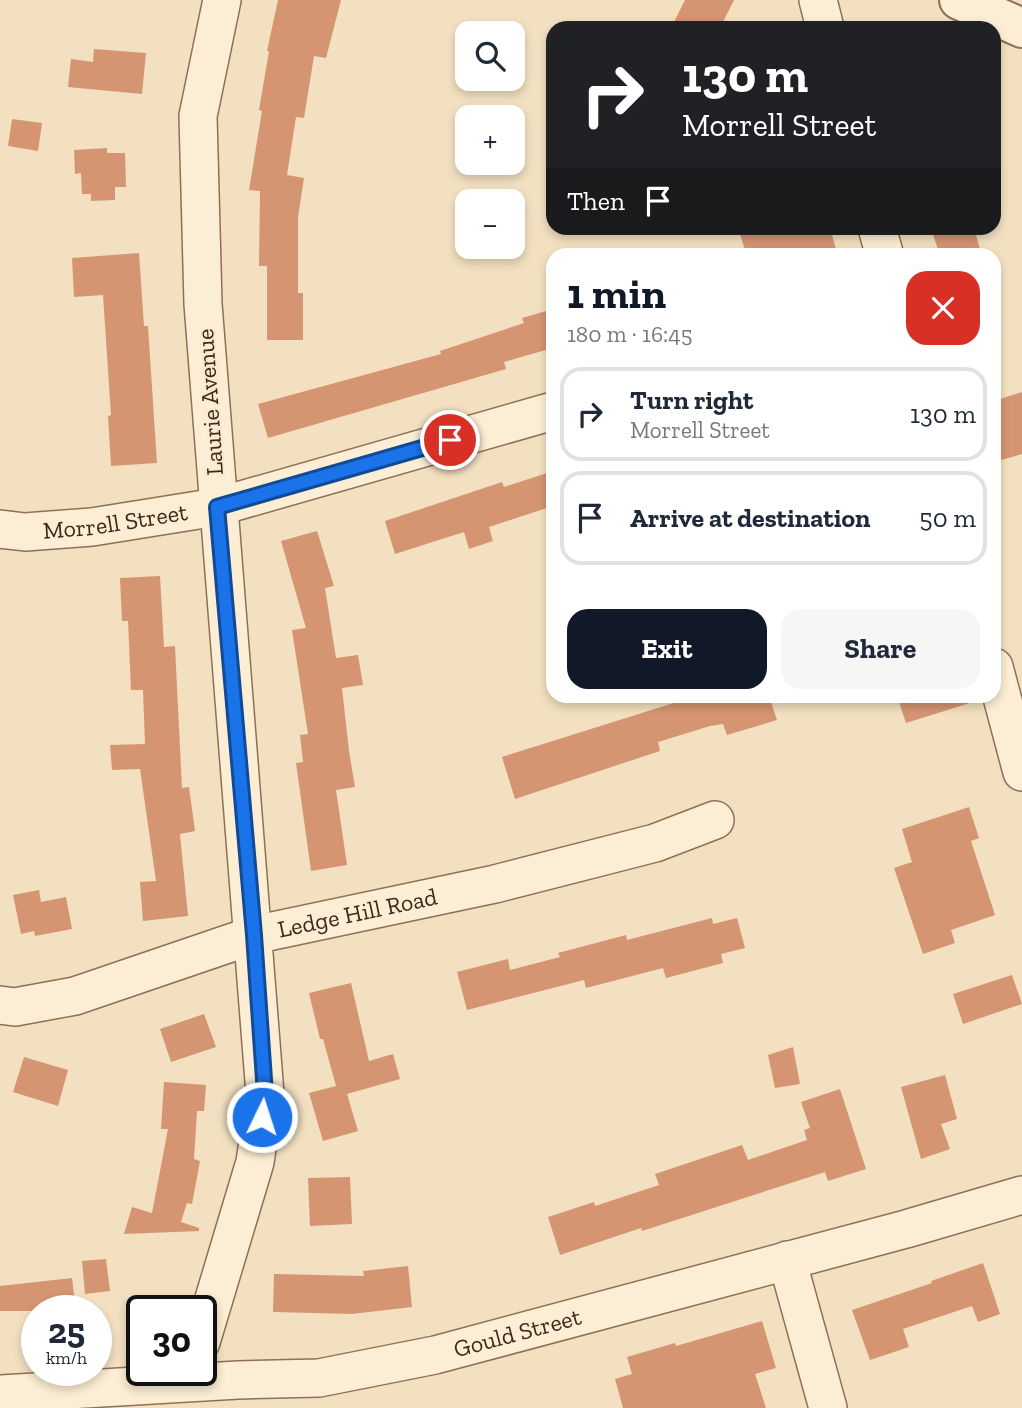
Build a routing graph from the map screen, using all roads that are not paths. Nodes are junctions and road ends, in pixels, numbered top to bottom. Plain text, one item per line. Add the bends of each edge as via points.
1 (222, 0) edge
2 (818, 0) edge
3 (959, 0) edge
4 (1007, 15) edge
5 (823, 21) edge
6 (546, 413) edge
7 (217, 507) junction
8 (0, 529) edge
9 (1001, 693) edge
10 (1022, 772) edge
11 (715, 820) dead end
12 (254, 935) junction
13 (0, 1005) edge
14 (1022, 1195) edge
15 (787, 1260) junction
16 (215, 1295) edge
17 (188, 1387) edge
18 (0, 1394) edge
19 (828, 1408) edge

1 - 7 street, Laurie Avenue via 198,116 203,304
2 - 5 street
3 - 4 street
6 - 7 street, Morrell Street
7 - 8 street, Morrell Street via 92,527 25,532
7 - 12 street, Laurie Avenue
9 - 10 street
11 - 12 street, Ledge Hill Road via 655,843 508,880
12 - 13 street, Ledge Hill Road via 75,996 15,1007
12 - 16 street, Laurie Avenue via 265,1094 255,1162
14 - 15 street, Gould Street
15 - 17 street, Gould Street via 435,1355 319,1378
15 - 19 street
17 - 18 street, Gould Street

